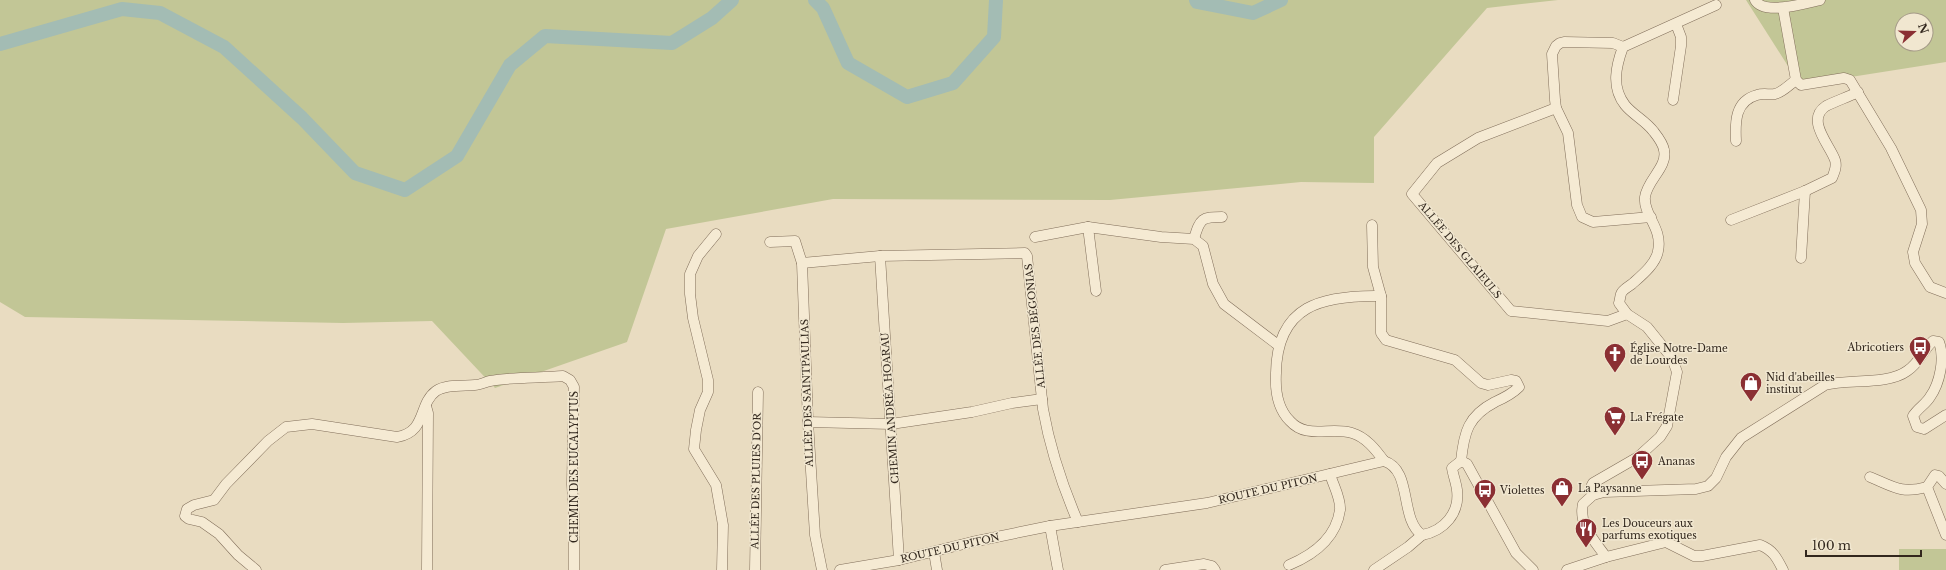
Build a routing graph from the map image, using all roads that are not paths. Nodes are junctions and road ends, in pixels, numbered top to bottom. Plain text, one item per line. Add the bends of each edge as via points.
1 (1755, 0) edge
2 (1820, 0) edge
3 (1716, 5) dead end
4 (1783, 8) junction
5 (1676, 24) junction
6 (1623, 47) junction
7 (1796, 80) junction
8 (1858, 92) junction
9 (1673, 100) dead end
10 (1556, 108) junction
11 (1736, 141) dead end
12 (1805, 191) junction
13 (1651, 217) junction
14 (1222, 218) dead end
15 (1731, 220) dead end
16 (1372, 225) dead end
17 (1088, 227) junction
18 (716, 234) dead end
19 (1035, 237) dead end
20 (1194, 238) junction
21 (770, 242) dead end
22 (880, 256) junction
23 (1801, 258) dead end
24 (802, 263) junction
25 (1096, 291) dead end
26 (1946, 293) edge
27 (1381, 296) junction
28 (1626, 314) junction
29 (1943, 339) edge
30 (1278, 345) junction
31 (758, 392) dead end
32 (1042, 400) junction
33 (426, 406) junction
34 (1946, 415) edge
35 (808, 422) junction
36 (891, 424) junction
37 (1384, 461) junction
38 (1461, 461) junction
39 (1330, 474) junction
40 (1870, 477) dead end
41 (1946, 484) edge
42 (1927, 487) junction
43 (1593, 495) junction
44 (1078, 522) junction
45 (1050, 526) junction
46 (1422, 535) junction
47 (1946, 535) edge
48 (934, 552) junction
49 (1606, 557) junction
50 (899, 560) junction
51 (1289, 565) dead end
52 (256, 570) edge
53 (427, 570) edge
54 (574, 570) edge
55 (722, 570) edge
56 (755, 570) edge
57 (822, 570) edge
58 (840, 570) edge
59 (937, 570) edge
60 (1058, 570) edge
61 (1165, 570) edge
62 (1215, 570) edge
63 (1374, 570) edge
64 (1533, 570) edge
65 (1567, 570) edge
66 (1783, 570) edge

1 - 4 street via 1764,7
2 - 4 street
3 - 5 street
4 - 7 street
5 - 6 street
5 - 9 street via 1681,46
6 - 10 street via 1613,43 1564,42 1556,46 1552,54
6 - 13 street via 1617,68 1618,91 1625,105 1649,125 1665,151 1663,163 1647,188 1645,199
7 - 8 street via 1801,85 1847,78
7 - 11 street via 1774,94 1767,93 1750,98 1741,106 1736,114
8 - 12 street via 1825,107 1819,117 1818,128 1835,159 1836,168 1832,178
8 - 26 street via 1921,210 1922,224 1913,252 1915,262 1930,287
10 - 13 street via 1568,133 1577,205 1582,217 1592,222
10 - 28 street, ALLÉE DES GLAIEULS via 1478,138 1437,163 1412,194 1511,311 1608,321
12 - 15 street
12 - 23 street
13 - 28 street via 1659,232 1658,252 1650,266 1621,293 1620,303
14 - 20 street via 1202,220 1198,224
16 - 27 street via 1373,267
17 - 19 street
17 - 20 street via 1162,237
17 - 25 street
18 - 55 street via 698,256 690,274 690,294 708,380 708,392 700,410 694,449 716,485 722,525
20 - 30 street via 1203,246 1213,284 1224,304
21 - 24 street, ALLÉE DES SAINTPAULIAS via 795,241
22 - 24 street, ALLÉE DES BÉGONIAS
22 - 32 street, ALLÉE DES BÉGONIAS via 1025,253
22 - 36 street, CHEMIN ANDRÉA HOARAU
24 - 35 street, ALLÉE DES SAINTPAULIAS
27 - 30 street via 1334,299 1310,308 1295,316 1284,330
27 - 38 street via 1381,333 1386,340 1455,360 1481,383 1488,385 1511,380 1516,381 1519,387 1481,409 1470,423 1462,448
28 - 43 street via 1647,327 1672,358 1677,372 1667,426 1660,437 1638,457 1593,483 1590,487
29 - 34 street via 1938,379 1930,397 1913,416 1917,427 1924,429
29 - 43 street via 1928,345 1924,354 1901,375 1871,381 1840,381 1825,385 1741,438 1726,457 1716,478 1708,486 1696,489 1604,492
30 - 37 street via 1276,391 1289,420 1299,430 1308,432 1354,433 1375,448
31 - 56 street, ALLÉE DES PLUIES D'OR
32 - 36 street
32 - 44 street, ALLÉE DES BÉGONIAS via 1051,447 1064,490
33 - 52 street, CHEMIN DES EUCALYPTUS via 415,428 408,435 397,437 312,424 286,427 268,441 214,500 194,505 187,510 185,516 202,522 219,534 238,556
33 - 53 street
33 - 54 street, CHEMIN DES EUCALYPTUS via 436,391 446,387 563,376 570,380 574,386
35 - 36 street
35 - 57 street, ALLÉE DES SAINTPAULIAS via 815,535
36 - 50 street, CHEMIN ANDRÉA HOARAU
37 - 39 street, ROUTE DU PITON
37 - 46 street via 1397,470 1412,521
38 - 46 street via 1452,468 1457,489 1453,513 1437,531
38 - 64 street via 1472,471 1516,554
39 - 44 street, ROUTE DU PITON via 1207,503
39 - 51 street via 1340,510 1330,534 1313,554
40 - 42 street via 1903,490
41 - 42 street via 1935,475
42 - 47 street
43 - 49 street via 1583,504 1582,517 1585,527
44 - 45 street, ROUTE DU PITON
45 - 48 street, ROUTE DU PITON
45 - 60 street
46 - 63 street
48 - 50 street, ROUTE DU PITON
48 - 59 street
49 - 65 street
49 - 66 street via 1666,542 1694,556 1760,545 1774,553
50 - 58 street, ROUTE DU PITON
61 - 62 street via 1204,564 1212,566

